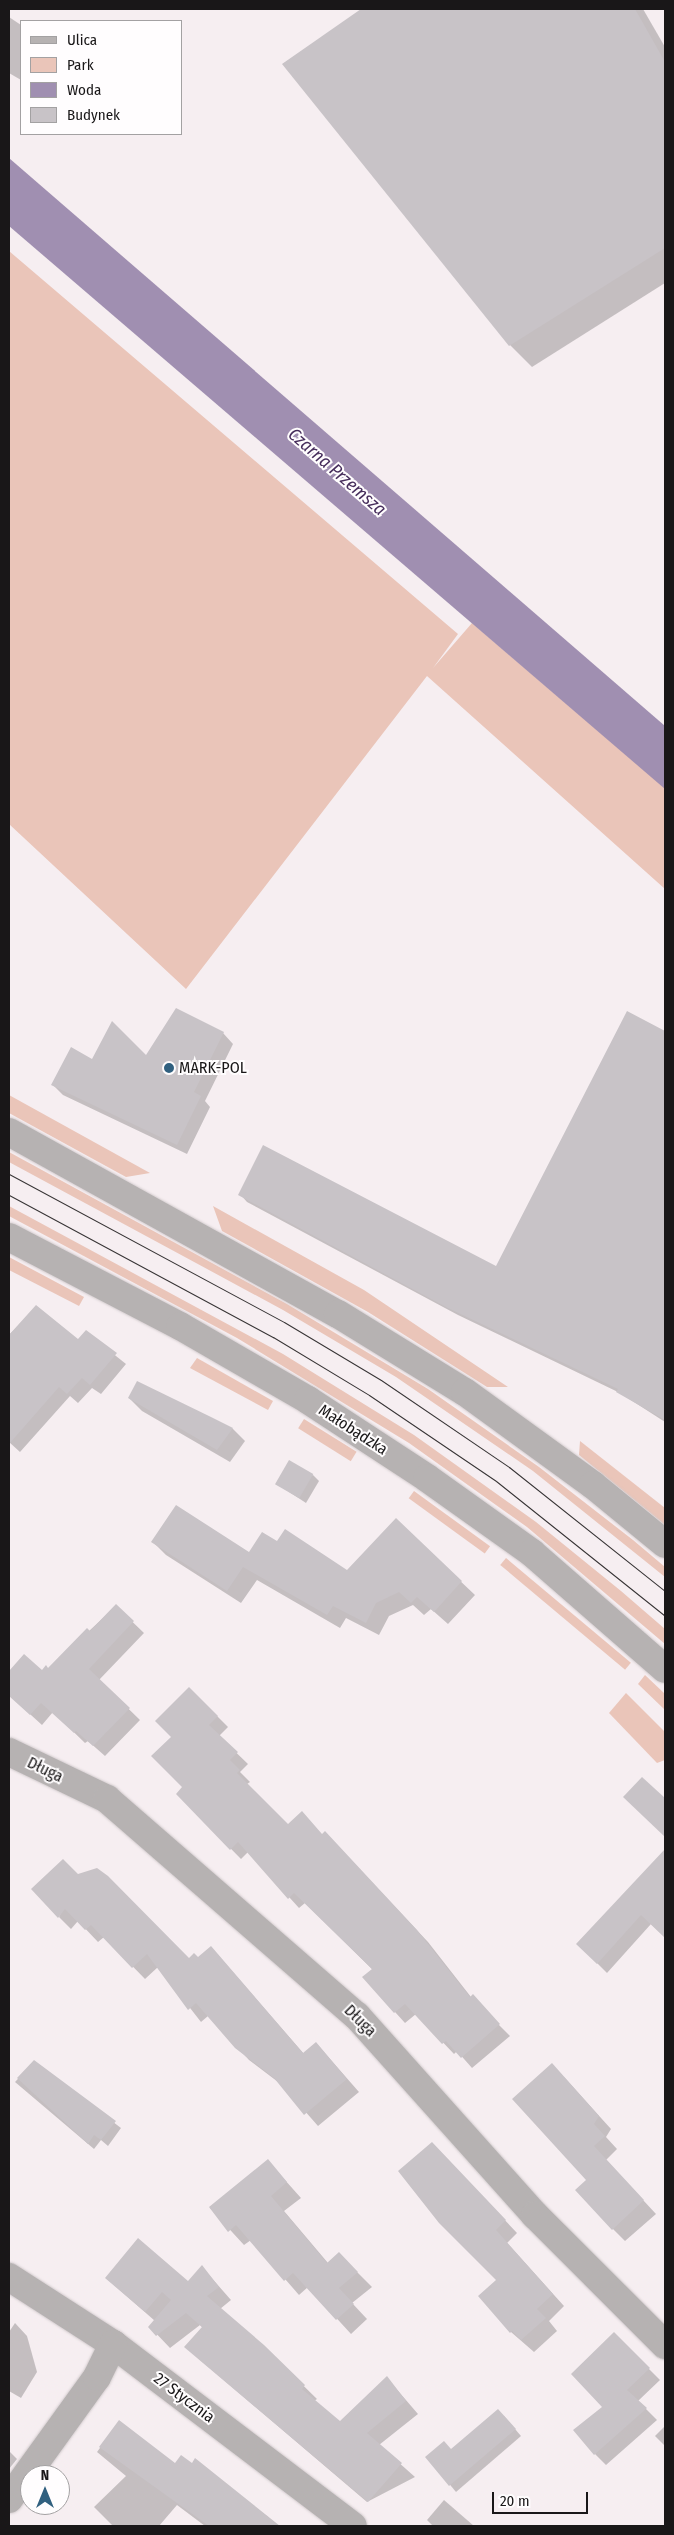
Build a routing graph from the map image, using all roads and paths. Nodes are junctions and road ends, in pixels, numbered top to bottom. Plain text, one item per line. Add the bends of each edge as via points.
1 (9, 1132) edge
2 (9, 1237) edge
3 (665, 1544) edge
4 (665, 1669) edge
5 (9, 1752) edge
6 (9, 2277) edge
7 (112, 2344) junction
8 (665, 2345) edge
9 (9, 2499) edge
10 (353, 2526) edge

1 - 3 street via 338,1314 465,1392 593,1485
2 - 4 street, Małobądzka via 186,1330 308,1400 427,1478 532,1553
5 - 8 street, Długa via 107,1799 357,2016 535,2215
6 - 7 street, 27 Stycznia
7 - 9 street via 97,2377
7 - 10 street, 27 Stycznia

